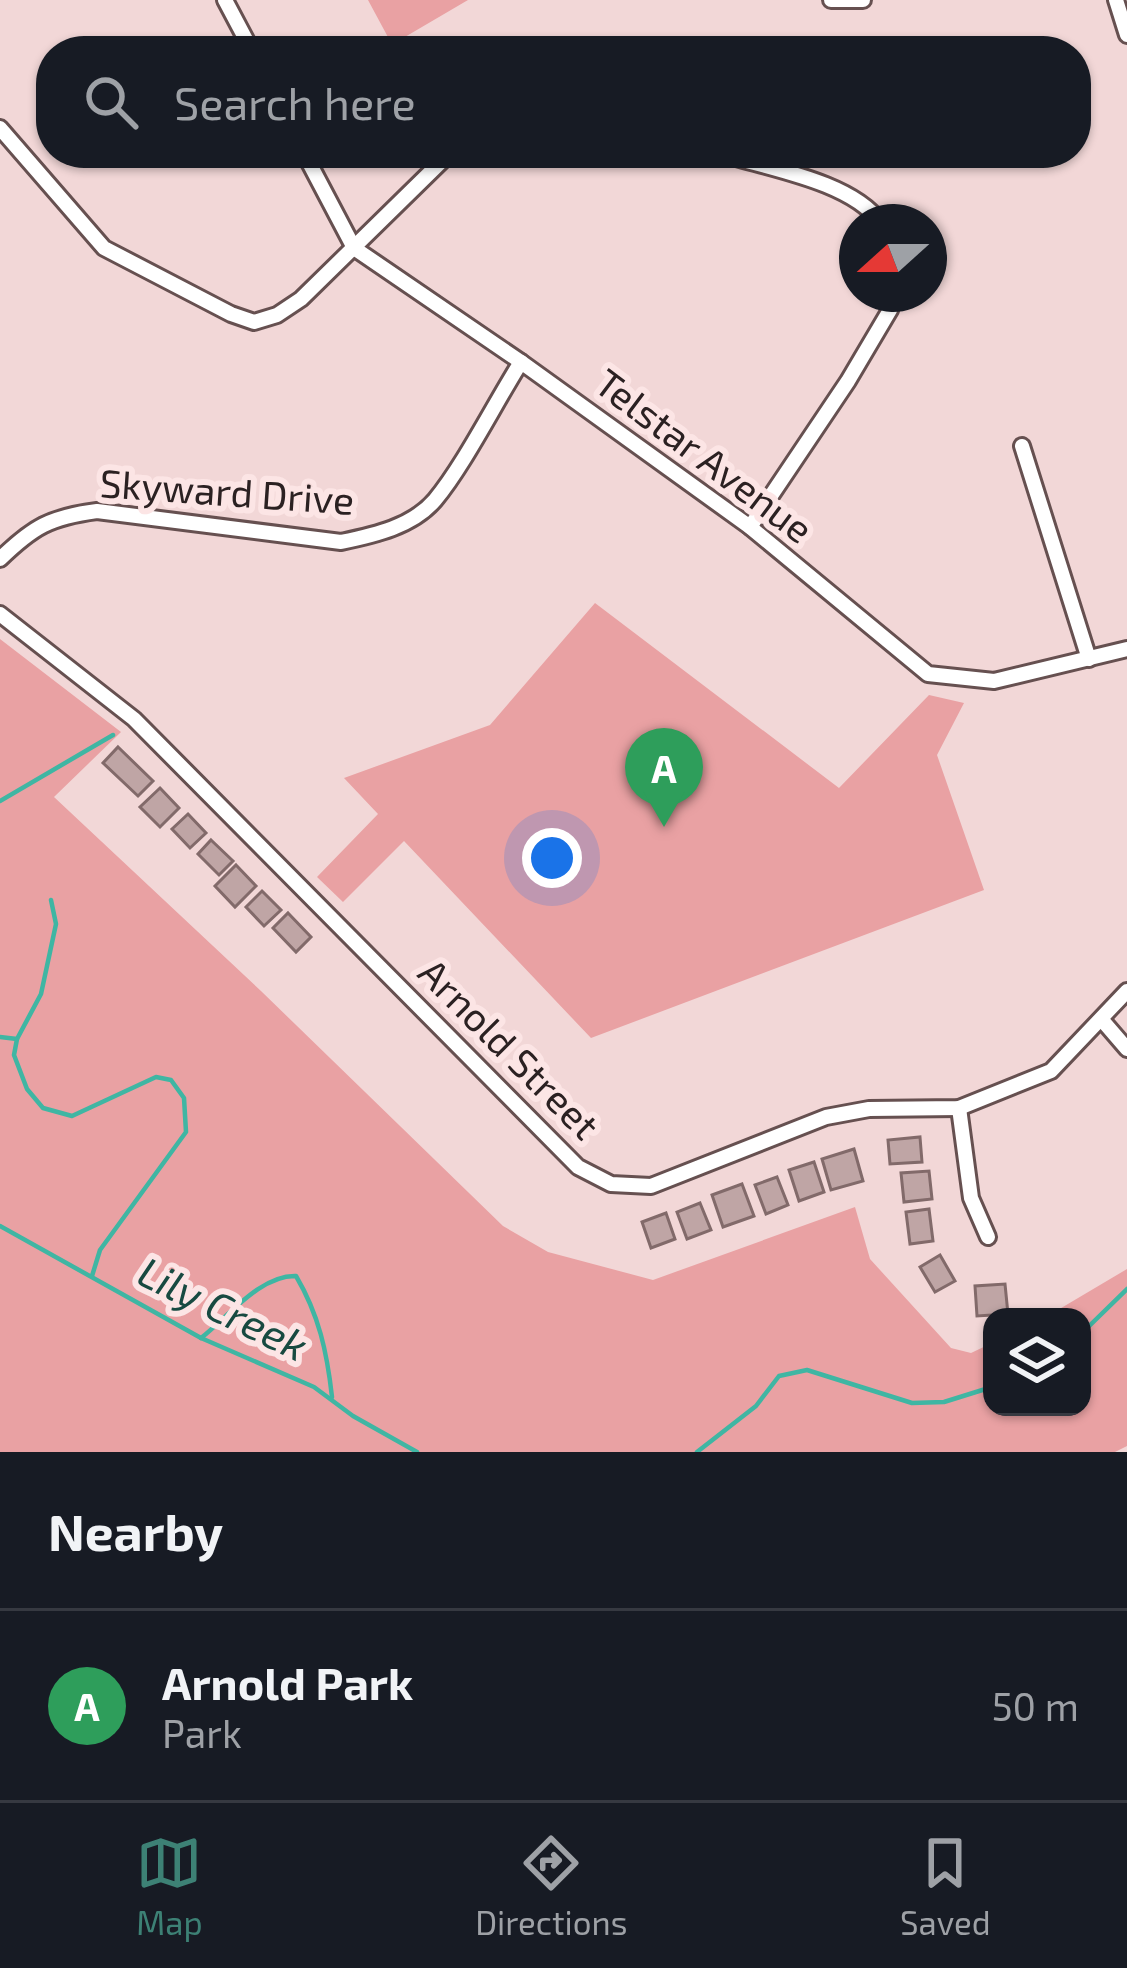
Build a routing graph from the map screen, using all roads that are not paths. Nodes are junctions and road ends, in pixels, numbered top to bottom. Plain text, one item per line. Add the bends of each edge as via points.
1 (225, 0) edge
2 (831, 0) edge
3 (863, 0) edge
4 (1116, 0) edge
5 (1127, 35) edge
6 (244, 36) edge
7 (0, 128) edge
8 (312, 168) edge
9 (434, 168) edge
10 (766, 168) edge
11 (862, 204) edge
12 (354, 248) junction
13 (889, 312) edge
14 (520, 362) junction
15 (1022, 446) dead end
16 (750, 527) junction
17 (0, 559) edge
18 (0, 614) edge
19 (1127, 649) edge
20 (1089, 659) junction
21 (1127, 991) edge
22 (1102, 1020) junction
23 (1127, 1049) edge
24 (959, 1108) junction
25 (988, 1237) dead end

1 - 6 street
2 - 3 street
4 - 5 street
7 - 12 street via 104,248 254,322 301,299
8 - 12 street, Telstar Avenue
9 - 12 street
10 - 11 street
12 - 14 street, Telstar Avenue
13 - 16 street
14 - 16 street, Telstar Avenue
14 - 17 street, Skyward Drive via 434,501 377,535 341,542 97,511 30,530
15 - 20 street
16 - 20 street, Telstar Avenue via 928,674 994,681
18 - 24 street, Arnold Street via 134,719 593,1176 651,1186 810,1121 869,1109
19 - 20 street, Telstar Avenue
21 - 22 street, Arnold Street
22 - 23 street
22 - 24 street, Arnold Street via 1051,1071
24 - 25 street via 971,1198

